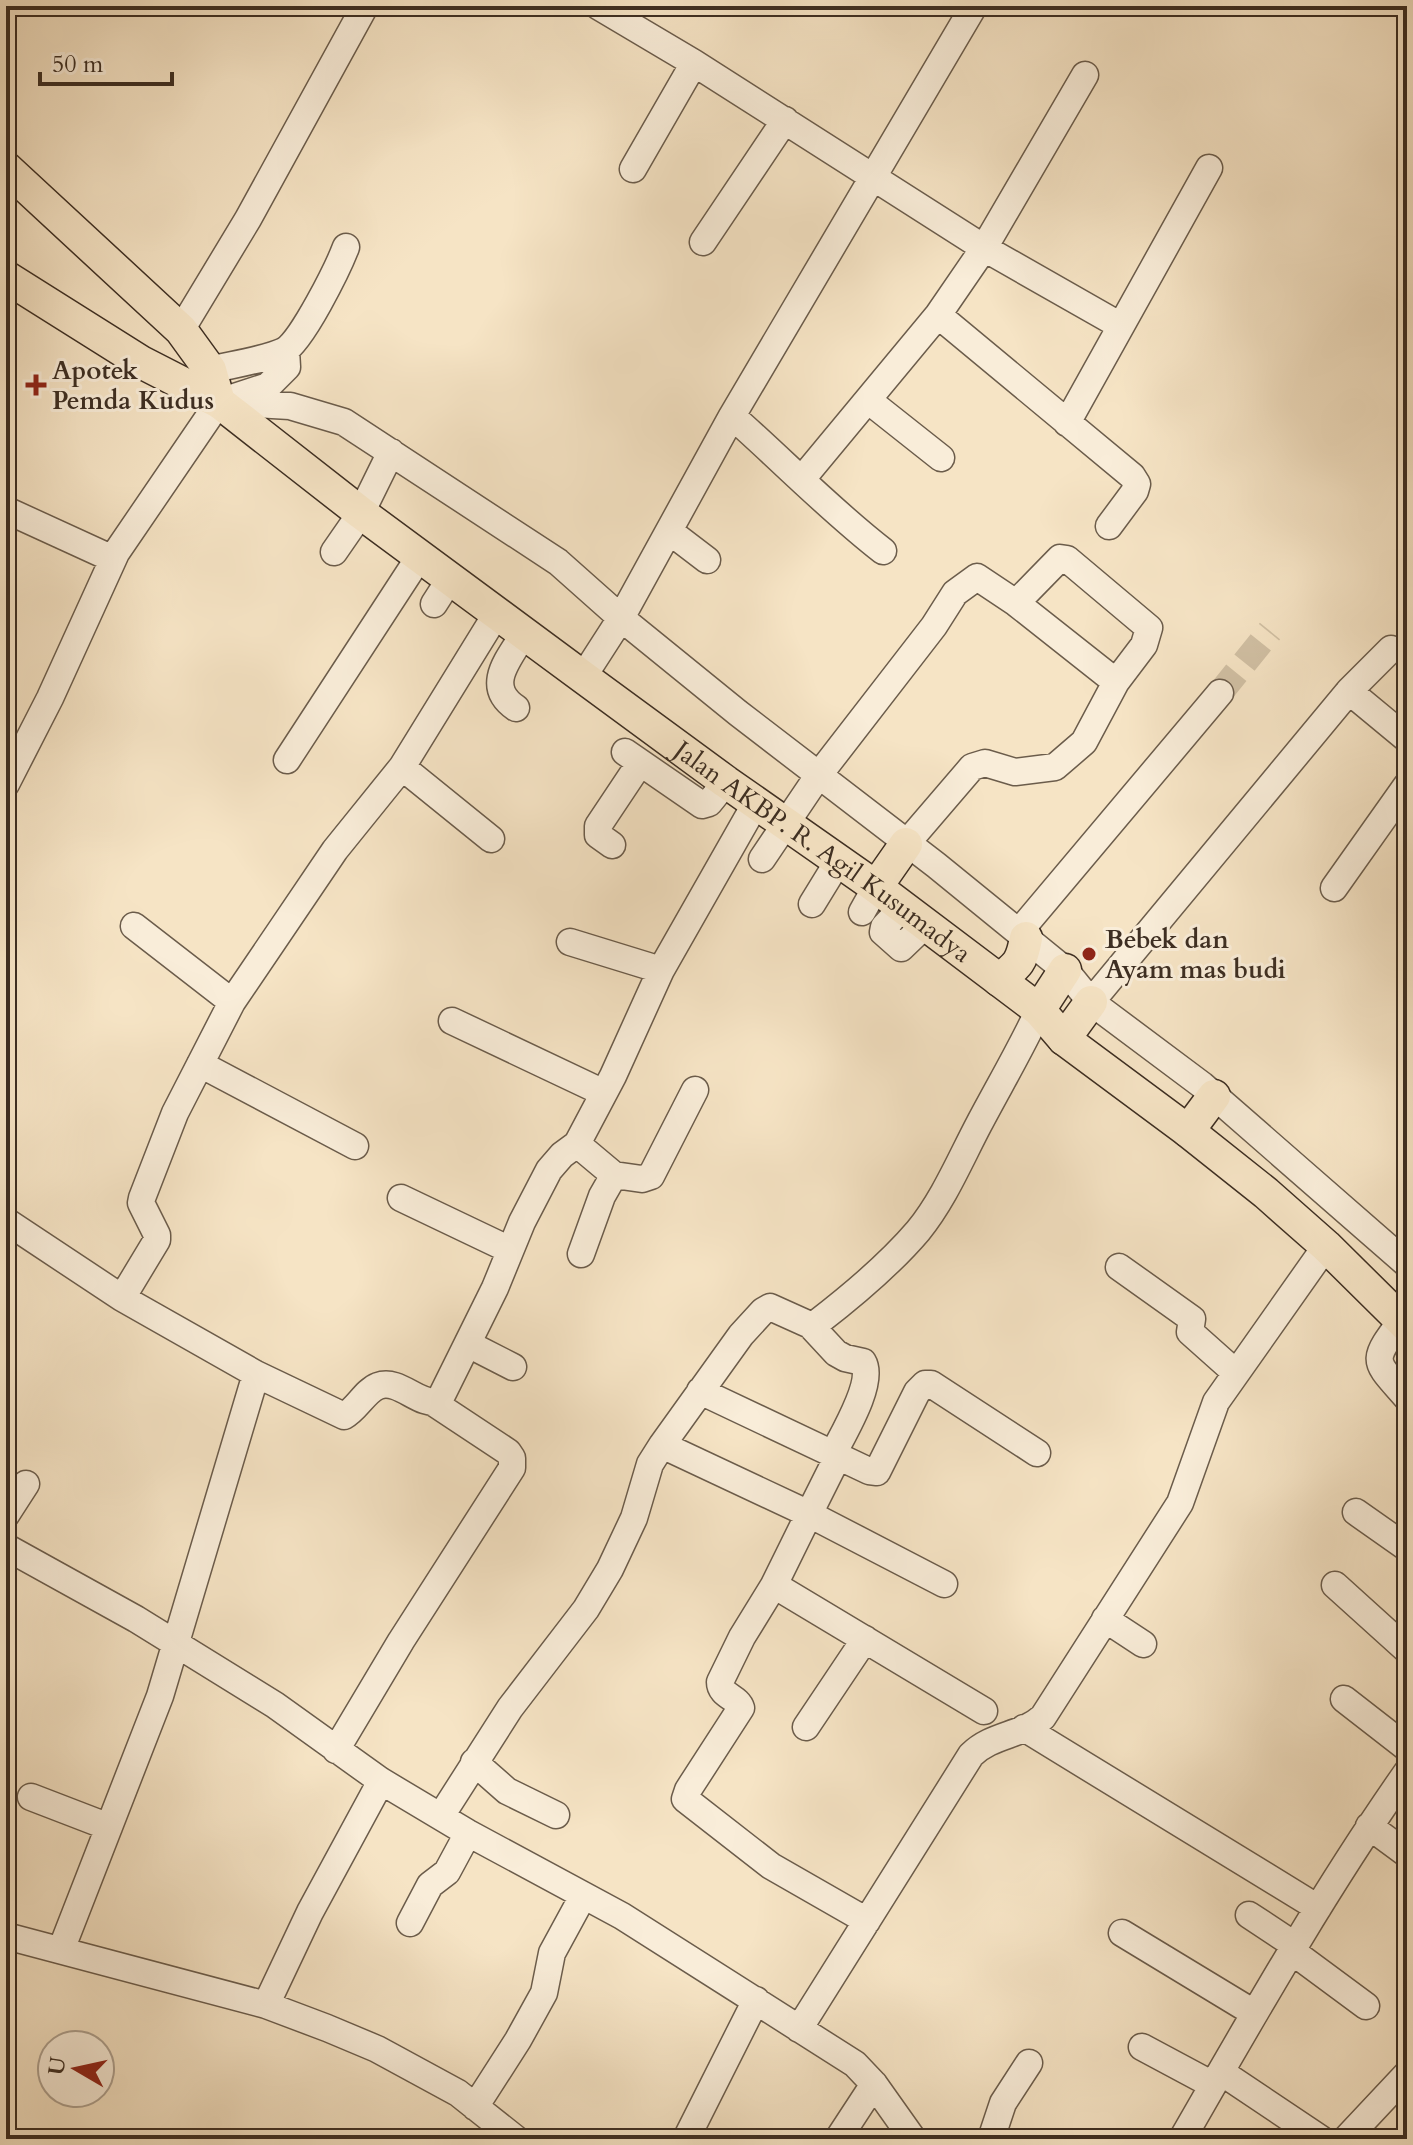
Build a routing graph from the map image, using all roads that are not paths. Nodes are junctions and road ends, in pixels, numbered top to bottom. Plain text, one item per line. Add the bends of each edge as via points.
1 (365, 6) edge
2 (598, 6) edge
3 (974, 6) edge
4 (694, 63) junction
5 (1085, 75) dead end
6 (785, 120) junction
7 (6, 168) edge
8 (1209, 168) dead end
9 (633, 169) dead end
10 (874, 176) junction
11 (703, 242) dead end
12 (984, 248) junction
13 (336, 268) dead end
14 (6, 277) edge
15 (938, 315) junction
16 (1121, 326) junction
17 (181, 330) junction
18 (286, 350) junction
19 (210, 370) junction
20 (869, 401) junction
21 (219, 402) junction
22 (732, 416) junction
23 (1067, 423) junction
24 (391, 452) junction
25 (941, 458) dead end
26 (802, 479) junction
27 (6, 510) edge
28 (361, 513) junction
29 (1109, 526) dead end
30 (669, 531) junction
31 (883, 551) dead end
32 (334, 552) dead end
33 (420, 556) junction
34 (113, 559) junction
35 (707, 560) dead end
36 (1016, 603) junction
37 (497, 613) junction
38 (621, 618) junction
39 (524, 634) junction
40 (1391, 649) dead end
41 (583, 677) junction
42 (1116, 682) junction
43 (1349, 691) junction
44 (1220, 693) tunnel mouth
45 (516, 708) dead end
46 (1407, 739) edge
47 (287, 760) dead end
48 (402, 767) junction
49 (818, 776) junction
50 (726, 782) junction
51 (6, 784) edge
52 (1407, 785) edge
53 (756, 803) junction
54 (786, 822) junction
55 (491, 839) dead end
56 (906, 844) junction
57 (612, 845) dead end
58 (762, 859) dead end
59 (839, 860) junction
60 (1334, 888) dead end
61 (869, 900) junction
62 (812, 904) dead end
63 (134, 926) dead end
64 (1022, 935) junction
65 (570, 942) dead end
66 (661, 970) junction
67 (1065, 970) junction
68 (999, 980) junction
69 (232, 1002) junction
70 (1091, 1002) junction
71 (1039, 1010) junction
72 (452, 1021) dead end
73 (1064, 1039) junction
74 (200, 1064) junction
75 (695, 1090) dead end
76 (604, 1093) junction
77 (1214, 1096) junction
78 (1188, 1131) junction
79 (577, 1144) junction
80 (355, 1146) dead end
81 (614, 1175) junction
82 (401, 1198) dead end
83 (6, 1221) edge
84 (1326, 1246) junction
85 (510, 1250) junction
86 (581, 1254) dead end
87 (1407, 1264) edge
88 (1119, 1267) dead end
89 (122, 1298) junction
90 (1404, 1323) edge
91 (810, 1325) junction
92 (468, 1344) junction
93 (513, 1367) dead end
94 (1236, 1373) junction
95 (256, 1374) junction
96 (700, 1391) junction
97 (1407, 1398) edge
98 (434, 1403) junction
99 (662, 1445) junction
100 (1037, 1453) dead end
101 (835, 1455) junction
102 (26, 1484) dead end
103 (1356, 1512) dead end
104 (809, 1514) junction
105 (6, 1515) edge
106 (6, 1547) edge
107 (1407, 1548) edge
108 (944, 1584) dead end
109 (774, 1585) junction
110 (1335, 1585) dead end
111 (1105, 1619) junction
112 (865, 1639) junction
113 (174, 1643) junction
114 (1143, 1644) dead end
115 (1407, 1650) edge
116 (1344, 1699) dead end
117 (984, 1711) dead end
118 (1033, 1724) junction
119 (806, 1727) dead end
120 (1406, 1746) edge
121 (336, 1750) junction
122 (474, 1762) junction
123 (1407, 1772) edge
124 (381, 1781) junction
125 (31, 1797) dead end
126 (556, 1815) dead end
127 (441, 1816) junction
128 (1369, 1826) junction
129 (109, 1827) junction
130 (468, 1833) junction
131 (1407, 1854) edge
132 (583, 1896) junction
133 (1318, 1908) junction
134 (1249, 1915) dead end
135 (867, 1921) junction
136 (410, 1923) dead end
137 (1122, 1933) dead end
138 (6, 1936) edge
139 (1294, 1949) junction
140 (61, 1950) junction
141 (756, 2000) junction
142 (266, 2005) junction
143 (1366, 2006) dead end
144 (1254, 2013) junction
145 (799, 2029) junction
146 (1142, 2047) dead end
147 (1029, 2063) dead end
148 (1407, 2074) edge
149 (1217, 2078) junction
150 (874, 2084) junction
151 (475, 2107) junction
152 (516, 2139) edge
153 (686, 2139) edge
154 (838, 2139) edge
155 (913, 2139) edge
156 (991, 2139) edge
157 (1182, 2139) edge
158 (1321, 2139) edge
159 (1346, 2139) edge

1 - 17 street
2 - 4 street
3 - 10 street
4 - 6 street
4 - 9 street
5 - 12 street
6 - 10 street
6 - 11 street
7 - 17 main road
8 - 16 street
10 - 12 street
10 - 22 street
12 - 15 street
12 - 16 street
13 - 18 street
14 - 21 main road, Jalan AKBP. R. Agil Kusumadya via 141,362
15 - 20 street
15 - 23 street
16 - 23 street
17 - 19 main road
18 - 19 street
18 - 21 street via 287,367 268,386
19 - 21 main road
20 - 25 street
20 - 26 street
21 - 24 street via 301,408 344,422
21 - 28 main road, Jalan AKBP. R. Agil Kusumadya
21 - 34 street
22 - 26 street
22 - 30 street
23 - 29 street via 1137,484
24 - 28 street
24 - 38 street via 558,562
26 - 31 street
27 - 34 street
28 - 32 street
28 - 33 main road, Jalan AKBP. R. Agil Kusumadya
30 - 35 street
30 - 38 street
33 - 37 main road, Jalan AKBP. R. Agil Kusumadya via 442,592
33 - 47 street
34 - 51 street
36 - 42 street
36 - 42 street via 1060,558 1067,559 1149,628 1144,645
36 - 49 street via 977,577 955,593
37 - 39 main road, Jalan AKBP. R. Agil Kusumadya
37 - 48 street
38 - 41 street
38 - 49 street
39 - 41 main road, Jalan AKBP. R. Agil Kusumadya
39 - 45 street via 499,683 504,700
40 - 43 street
41 - 50 main road, Jalan AKBP. R. Agil Kusumadya
42 - 56 street via 1084,742 1055,767 1015,772 985,763 972,767
43 - 46 street
43 - 70 street
44 - 64 street
48 - 55 street
48 - 69 street via 335,850
49 - 54 street
49 - 56 street
50 - 53 main road, Jalan AKBP. R. Agil Kusumadya
50 - 57 street via 702,805 633,758 598,826 598,835
52 - 60 street
53 - 54 main road, Jalan AKBP. R. Agil Kusumadya
53 - 66 street
54 - 58 street
54 - 59 main road, Jalan AKBP. R. Agil Kusumadya
56 - 61 main road
56 - 64 street
59 - 61 main road, Jalan AKBP. R. Agil Kusumadya
59 - 62 street
61 - 68 main road, Jalan AKBP. R. Agil Kusumadya via 914,916
63 - 69 street
64 - 67 street
64 - 68 main road via 1023,957
65 - 66 street
66 - 76 street
67 - 70 street
67 - 71 main road
68 - 71 main road, Jalan AKBP. R. Agil Kusumadya
69 - 74 street
70 - 73 main road
70 - 77 street
71 - 73 main road, Jalan AKBP. R. Agil Kusumadya
71 - 91 street via 942,1196 918,1231 858,1289
72 - 76 street
73 - 78 main road, Jalan AKBP. R. Agil Kusumadya
74 - 80 street
74 - 89 street via 142,1198 157,1240
75 - 81 street via 651,1176
76 - 79 street
77 - 78 main road
77 - 87 street
78 - 84 main road, Jalan AKBP. R. Agil Kusumadya
79 - 81 street
79 - 85 street via 549,1170
81 - 86 street
82 - 85 street
83 - 89 street
84 - 90 main road, Jalan AKBP. R. Agil Kusumadya
84 - 94 street
85 - 92 street
88 - 94 street via 1192,1319 1190,1332
89 - 95 street
90 - 97 street via 1378,1357
91 - 96 street via 767,1309
91 - 101 street via 836,1353 867,1367
92 - 93 street
92 - 98 street
94 - 111 street via 1210,1414 1180,1503
95 - 98 street via 344,1416 382,1385
95 - 113 street
96 - 99 street
96 - 101 street
98 - 121 street via 508,1452 512,1468
99 - 104 street
99 - 122 street via 650,1464 627,1535 586,1609
100 - 101 street via 928,1383 917,1392 877,1472
101 - 104 street
102 - 105 street
103 - 107 street
104 - 108 street
104 - 109 street
106 - 113 street
109 - 112 street
109 - 135 street via 720,1682 741,1708 685,1799 771,1866
110 - 115 street
111 - 114 street
111 - 118 street
112 - 117 street
112 - 119 street
113 - 121 street
113 - 129 street via 160,1696
116 - 120 street
118 - 133 street
118 - 135 street via 988,1741 971,1755
121 - 124 street
122 - 126 street via 507,1791
122 - 127 street
123 - 128 street
124 - 127 street
124 - 142 street
125 - 129 street
127 - 130 street
128 - 131 street
128 - 133 street
129 - 140 street
130 - 132 street
130 - 136 street
132 - 141 street
132 - 151 street via 552,1953 544,1993
133 - 139 street
134 - 139 street
135 - 145 street
137 - 144 street
138 - 140 street
139 - 143 street
139 - 144 street
140 - 142 street
141 - 145 street
141 - 153 street
142 - 151 street via 377,2049
144 - 149 street
145 - 150 street via 855,2064
146 - 149 street
147 - 156 street via 1003,2103
148 - 159 street
149 - 157 street
149 - 158 street
150 - 154 street
150 - 155 street
151 - 152 street

